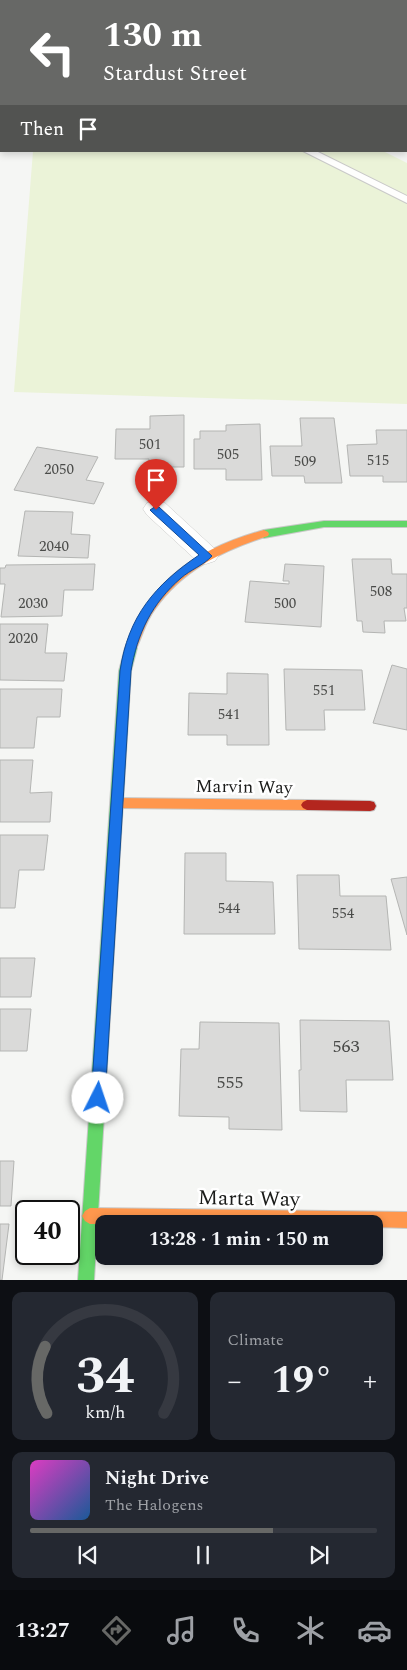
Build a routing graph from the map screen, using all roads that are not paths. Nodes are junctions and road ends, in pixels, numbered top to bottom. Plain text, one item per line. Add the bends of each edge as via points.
1 (310, 152) edge
2 (407, 200) edge
3 (156, 510) dead end
4 (407, 524) edge
5 (206, 556) junction
6 (117, 803) junction
7 (370, 806) dead end
8 (90, 1216) junction
9 (407, 1220) edge
10 (86, 1280) edge

1 - 2 lane
3 - 5 street
4 - 5 street via 314,525 275,530 240,540
5 - 6 street via 178,575 156,597 136,630 128,651
6 - 7 street, Marvin Way
6 - 8 street
8 - 9 street, Marta Way
8 - 10 street

